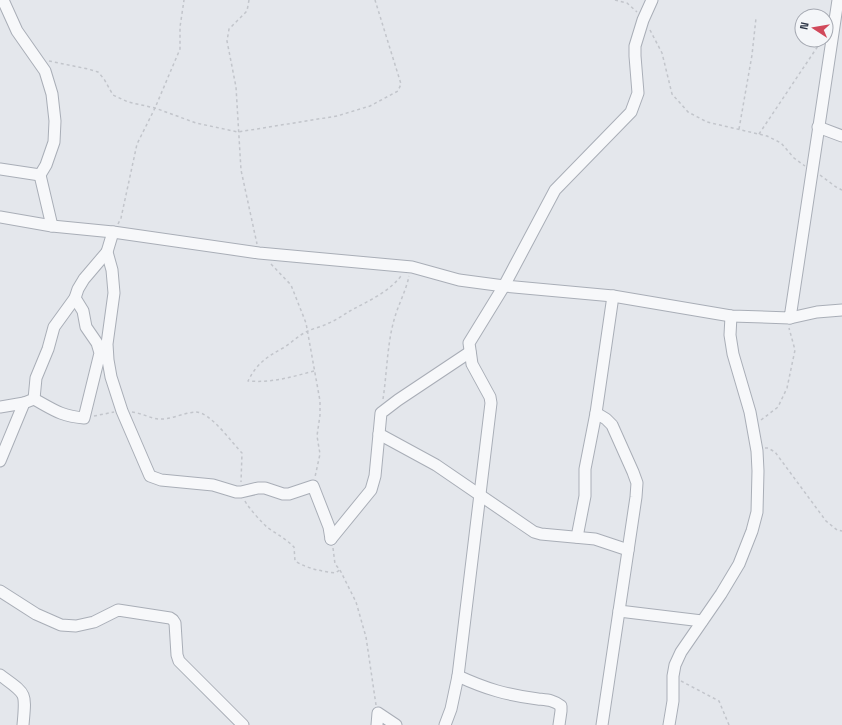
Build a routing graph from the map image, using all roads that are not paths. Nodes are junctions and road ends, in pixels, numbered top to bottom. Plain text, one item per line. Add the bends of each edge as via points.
1 (652, 0) edge
2 (838, 0) edge
3 (8, 3) edge
4 (818, 126) junction
5 (842, 136) edge
6 (0, 168) edge
7 (40, 175) junction
8 (0, 217) edge
9 (52, 226) junction
10 (113, 232) junction
11 (107, 252) junction
12 (504, 286) junction
13 (613, 296) junction
14 (75, 298) junction
15 (842, 310) edge
16 (731, 316) junction
17 (790, 318) junction
18 (470, 352) junction
19 (29, 401) junction
20 (0, 407) edge
21 (596, 413) junction
22 (379, 434) junction
23 (0, 460) edge
24 (480, 494) junction
25 (577, 537) junction
26 (628, 550) junction
27 (0, 591) edge
28 (619, 611) junction
29 (702, 621) junction
30 (0, 675) edge
31 (458, 676) junction
32 (23, 725) edge
33 (243, 725) edge
34 (377, 725) edge
35 (396, 725) edge
36 (445, 725) edge
37 (559, 725) edge
38 (602, 725) edge
39 (669, 725) edge

1 - 12 street via 635,46 638,93 631,112 555,190
2 - 4 street
3 - 7 street via 17,31 45,71 52,94 54,142
4 - 5 street
4 - 17 street
6 - 7 street
7 - 9 street
8 - 9 street
9 - 10 street
10 - 11 street
10 - 12 street via 259,253 407,266 459,280
11 - 14 street via 84,279
11 - 22 street via 114,293 107,344 111,377 122,411 150,476 161,480 213,485 241,492 258,488 289,494 313,486 331,539 371,490
12 - 13 street
12 - 18 street via 471,339
13 - 16 street
13 - 21 street
14 - 19 street via 54,327
14 - 19 street via 100,353 84,418 70,417
15 - 17 street
16 - 17 street
16 - 29 street via 733,354 753,426 757,451 758,504 752,531 739,564
18 - 22 street via 381,413
18 - 24 street via 472,364 491,403
19 - 20 street
19 - 23 street
21 - 25 street via 585,469 584,496
21 - 26 street via 612,425 637,483
22 - 24 street via 422,456
24 - 25 street via 534,532
24 - 31 street
25 - 26 street via 602,540
26 - 28 street
27 - 33 street via 36,614 61,624 76,626 94,622 118,610 170,618 175,623 179,661
28 - 29 street
28 - 38 street
29 - 39 street via 675,664
30 - 32 street via 22,691 25,697
31 - 36 street
31 - 37 street via 496,691 554,701 561,706
34 - 35 street via 378,713

